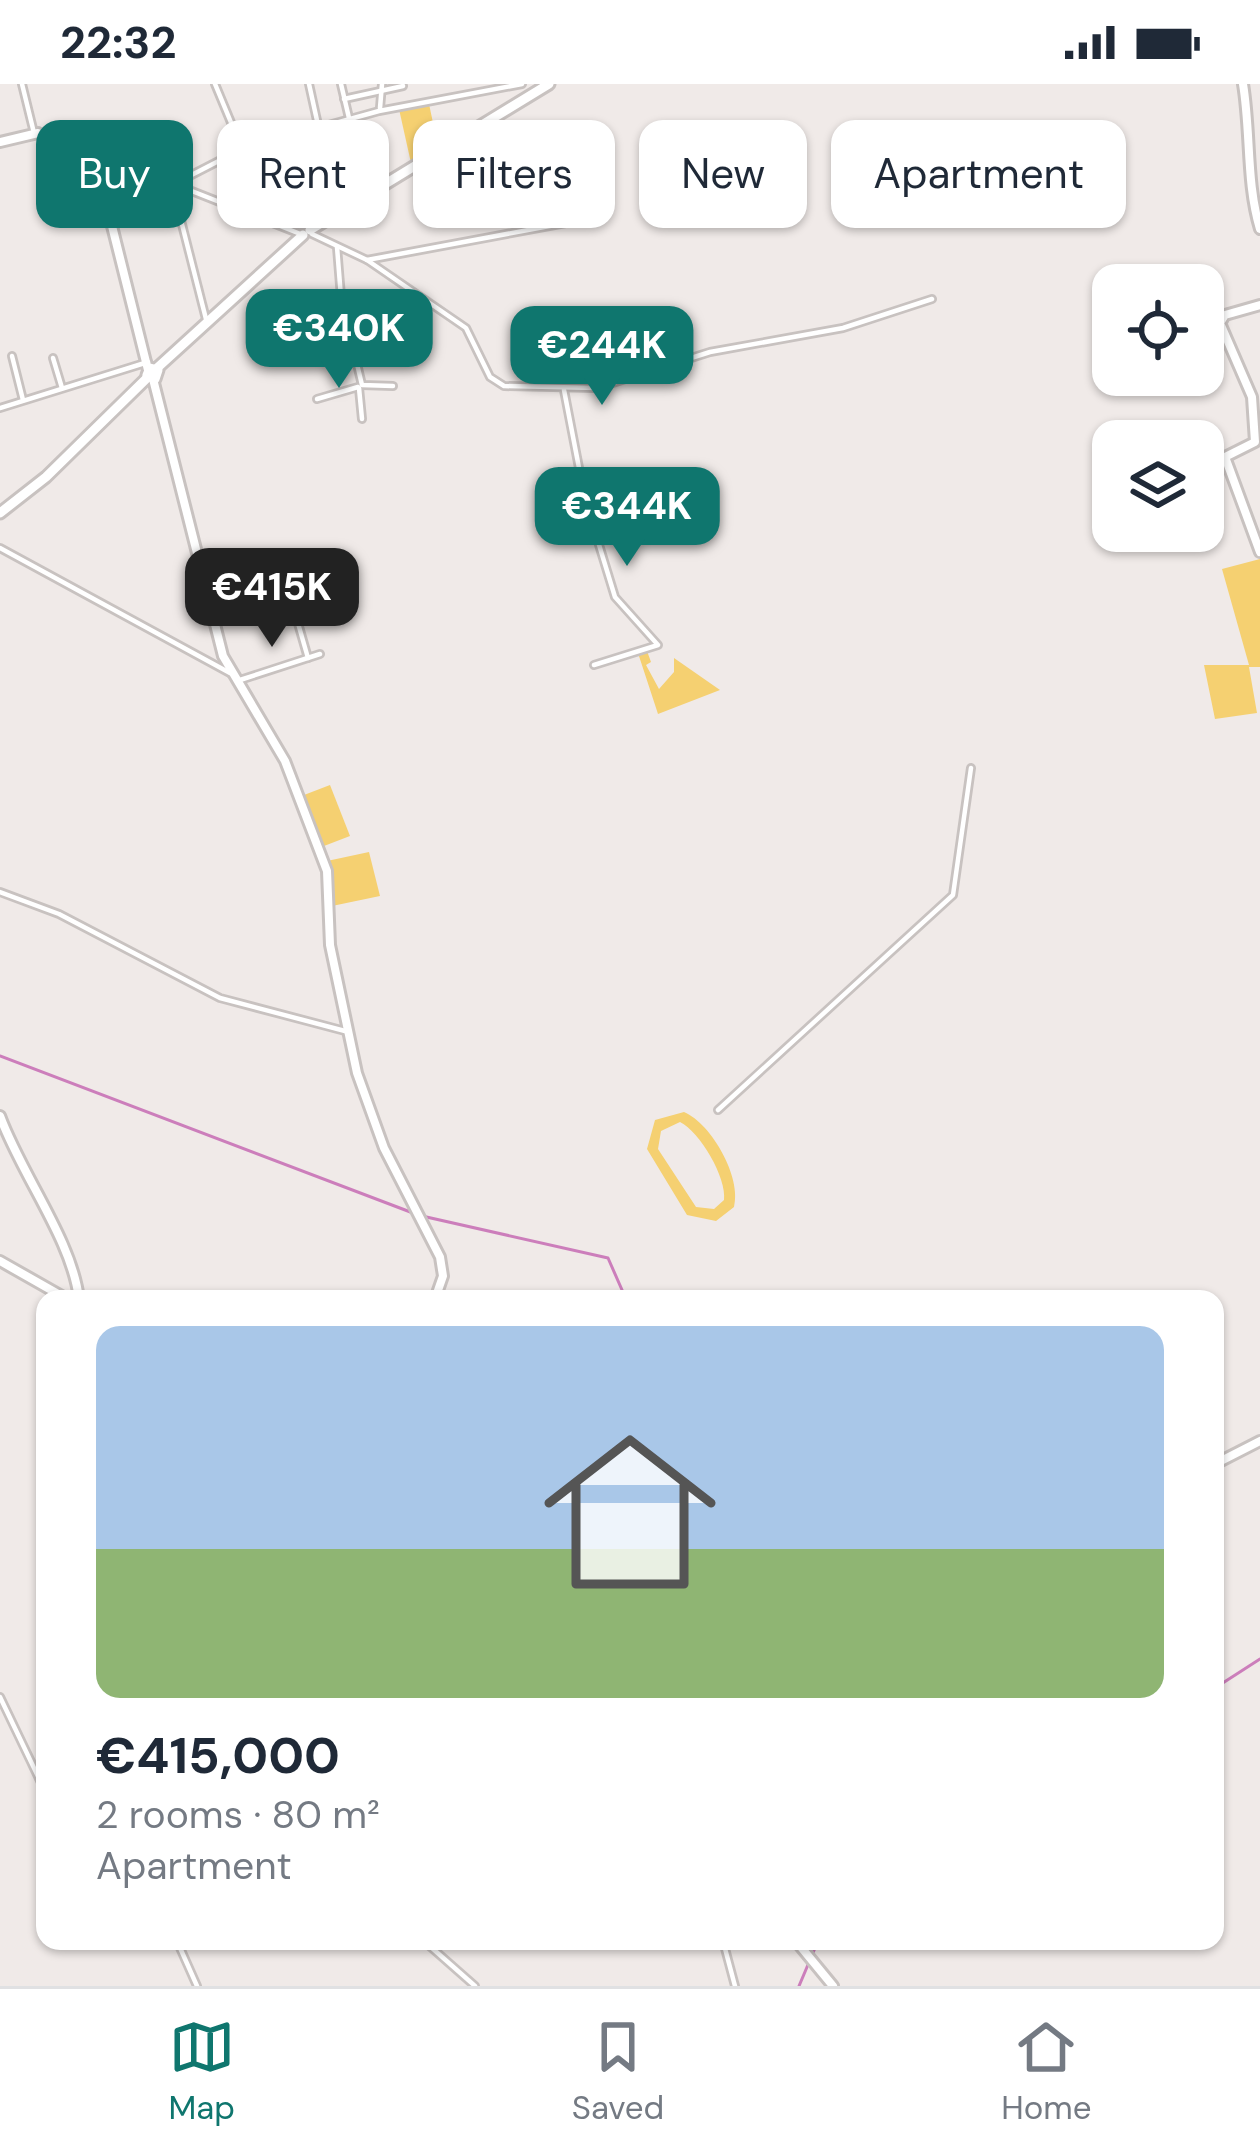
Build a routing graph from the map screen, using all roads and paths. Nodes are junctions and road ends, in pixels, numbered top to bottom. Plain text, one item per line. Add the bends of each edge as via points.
1 (22, 84) edge
2 (215, 84) edge
3 (309, 84) edge
4 (341, 84) edge
5 (522, 84) edge
6 (547, 84) edge
7 (1244, 84) edge
8 (403, 86) edge
9 (382, 87) edge
10 (344, 99) junction
11 (379, 111) junction
12 (349, 118) junction
13 (230, 120) edge
14 (317, 120) edge
15 (341, 120) edge
16 (34, 133) joint
17 (0, 142) edge
18 (193, 191) edge
19 (115, 228) edge
20 (184, 228) edge
21 (529, 228) edge
22 (1260, 229) edge
23 (310, 233) junction
24 (337, 247) junction
25 (367, 260) junction
26 (932, 299) dead end
27 (1260, 304) edge
28 (206, 320) junction
29 (12, 356) dead end
30 (53, 358) dead end
31 (151, 369) junction
32 (360, 386) junction
33 (393, 386) dead end
34 (62, 388) junction
35 (564, 390) junction
36 (317, 399) dead end
37 (23, 400) junction
38 (0, 408) edge
39 (362, 419) dead end
40 (0, 513) edge
41 (0, 548) edge
42 (1260, 552) edge
43 (287, 585) dead end
44 (320, 654) dead end
45 (308, 658) junction
46 (594, 665) dead end
47 (232, 677) junction
48 (971, 768) dead end
49 (0, 892) edge
50 (345, 1031) junction
51 (718, 1110) dead end
52 (0, 1116) edge
53 (0, 1261) edge
54 (65, 1290) edge
55 (74, 1290) edge
56 (437, 1290) edge
57 (1260, 1441) edge
58 (1224, 1459) edge
59 (0, 1697) edge
60 (36, 1772) edge
61 (181, 1950) edge
62 (434, 1950) edge
63 (725, 1950) edge
64 (803, 1950) edge
65 (196, 1986) edge
66 (475, 1986) edge
67 (735, 1986) edge
68 (833, 1986) edge

1 - 16 street
2 - 13 street
3 - 14 street
4 - 10 street
5 - 11 street
6 - 23 main road
7 - 22 main road
8 - 9 street
9 - 10 street
9 - 11 street
10 - 12 street
11 - 12 street
12 - 15 street
16 - 17 main road
18 - 23 street
19 - 31 main road
20 - 28 street
21 - 25 street
23 - 24 street
23 - 28 main road
24 - 25 street
24 - 32 street
25 - 35 street via 466,328 497,383
26 - 35 street via 843,328 710,352 613,385
27 - 42 main road via 1220,323 1257,419 1255,442 1225,458
28 - 31 main road
29 - 37 street
30 - 34 street
31 - 34 street
31 - 40 main road
31 - 47 main road
32 - 33 street
32 - 36 street
32 - 39 street
34 - 37 street
35 - 46 street via 615,597 658,645
37 - 38 street
41 - 47 street
43 - 45 street
44 - 45 street
45 - 47 street
47 - 50 main road via 294,782 327,871
48 - 51 street via 953,896
49 - 50 street via 220,998
50 - 56 main road via 383,1148 442,1268
52 - 55 main road
53 - 54 main road
57 - 58 main road
59 - 60 street
61 - 65 street
62 - 66 street
63 - 67 street
64 - 68 main road

